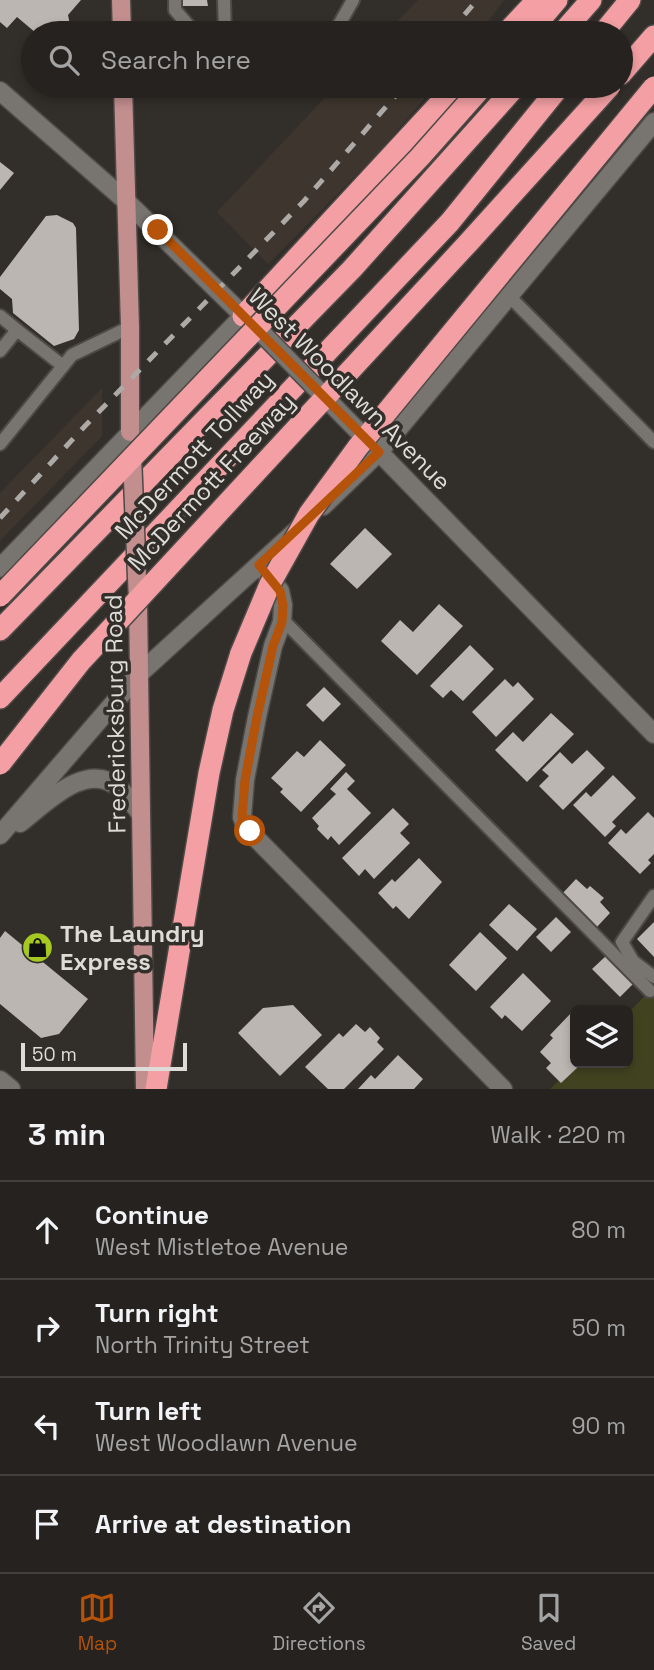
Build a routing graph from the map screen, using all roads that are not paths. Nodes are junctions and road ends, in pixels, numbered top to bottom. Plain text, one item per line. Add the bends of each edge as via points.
1 (121, 0) edge
2 (175, 0) edge
3 (224, 0) edge
4 (353, 0) edge
5 (537, 0) edge
6 (557, 0) edge
7 (591, 0) edge
8 (630, 0) edge
9 (122, 21) edge
10 (185, 21) edge
11 (225, 21) edge
12 (341, 21) edge
13 (517, 21) edge
14 (539, 21) edge
15 (573, 21) edge
16 (613, 21) edge
17 (654, 36) edge
18 (633, 60) edge
19 (654, 87) edge
20 (0, 90) edge
21 (123, 98) edge
22 (445, 98) edge
23 (472, 98) edge
24 (505, 98) edge
25 (550, 98) edge
26 (599, 98) edge
27 (652, 130) edge
28 (126, 201) junction
29 (510, 297) junction
30 (0, 316) edge
31 (249, 321) junction
32 (130, 327) junction
33 (17, 330) junction
34 (0, 351) edge
35 (63, 366) junction
36 (131, 432) junction
37 (654, 442) edge
38 (0, 444) edge
39 (379, 452) junction
40 (259, 565) junction
41 (0, 568) edge
42 (0, 596) edge
43 (282, 619) junction
44 (0, 630) edge
45 (138, 675) junction
46 (0, 698) edge
47 (654, 734) edge
48 (0, 764) edge
49 (141, 813) junction
50 (0, 836) edge
51 (654, 896) edge
52 (654, 977) edge
53 (650, 991) dead end
54 (0, 1080) edge
55 (11, 1089) edge
56 (145, 1089) edge
57 (156, 1089) edge
58 (503, 1089) edge

1 - 9 main road
2 - 10 lane via 175,10
3 - 11 lane
4 - 12 lane
5 - 13 highway
6 - 14 highway
7 - 15 highway
8 - 16 highway
17 - 18 highway
19 - 57 highway, bridge via 366,436 309,514 270,584 223,709
20 - 28 main road, West Woodlawn Avenue
21 - 28 main road, Fredericksburg Road
22 - 31 highway
23 - 42 highway, bridge
24 - 44 highway, McDermott Tollway via 352,269
25 - 46 highway, McDermott Tollway via 450,222
26 - 48 highway, McDermott Freeway, bridge via 81,661
27 - 29 main road
28 - 31 main road, West Woodlawn Avenue
28 - 32 main road, Fredericksburg Road
29 - 37 lane
29 - 39 main road
30 - 33 lane
31 - 36 main road
31 - 39 main road, West Woodlawn Avenue, bridge
32 - 35 lane via 72,355
32 - 36 main road, Fredericksburg Road
33 - 34 lane
33 - 35 lane
35 - 38 lane
36 - 41 main road
36 - 45 main road, Fredericksburg Road, bridge
39 - 40 main road
39 - 47 main road, West Woodlawn Avenue
40 - 43 main road via 280,591
40 - 45 main road
43 - 53 lane
43 - 58 main road via 245,780 242,817 246,828
45 - 49 main road, Fredericksburg Road
45 - 50 main road
49 - 50 main road via 118,786 97,778 75,782
49 - 56 main road, Fredericksburg Road
51 - 52 lane via 622,942 633,961
54 - 55 main road

